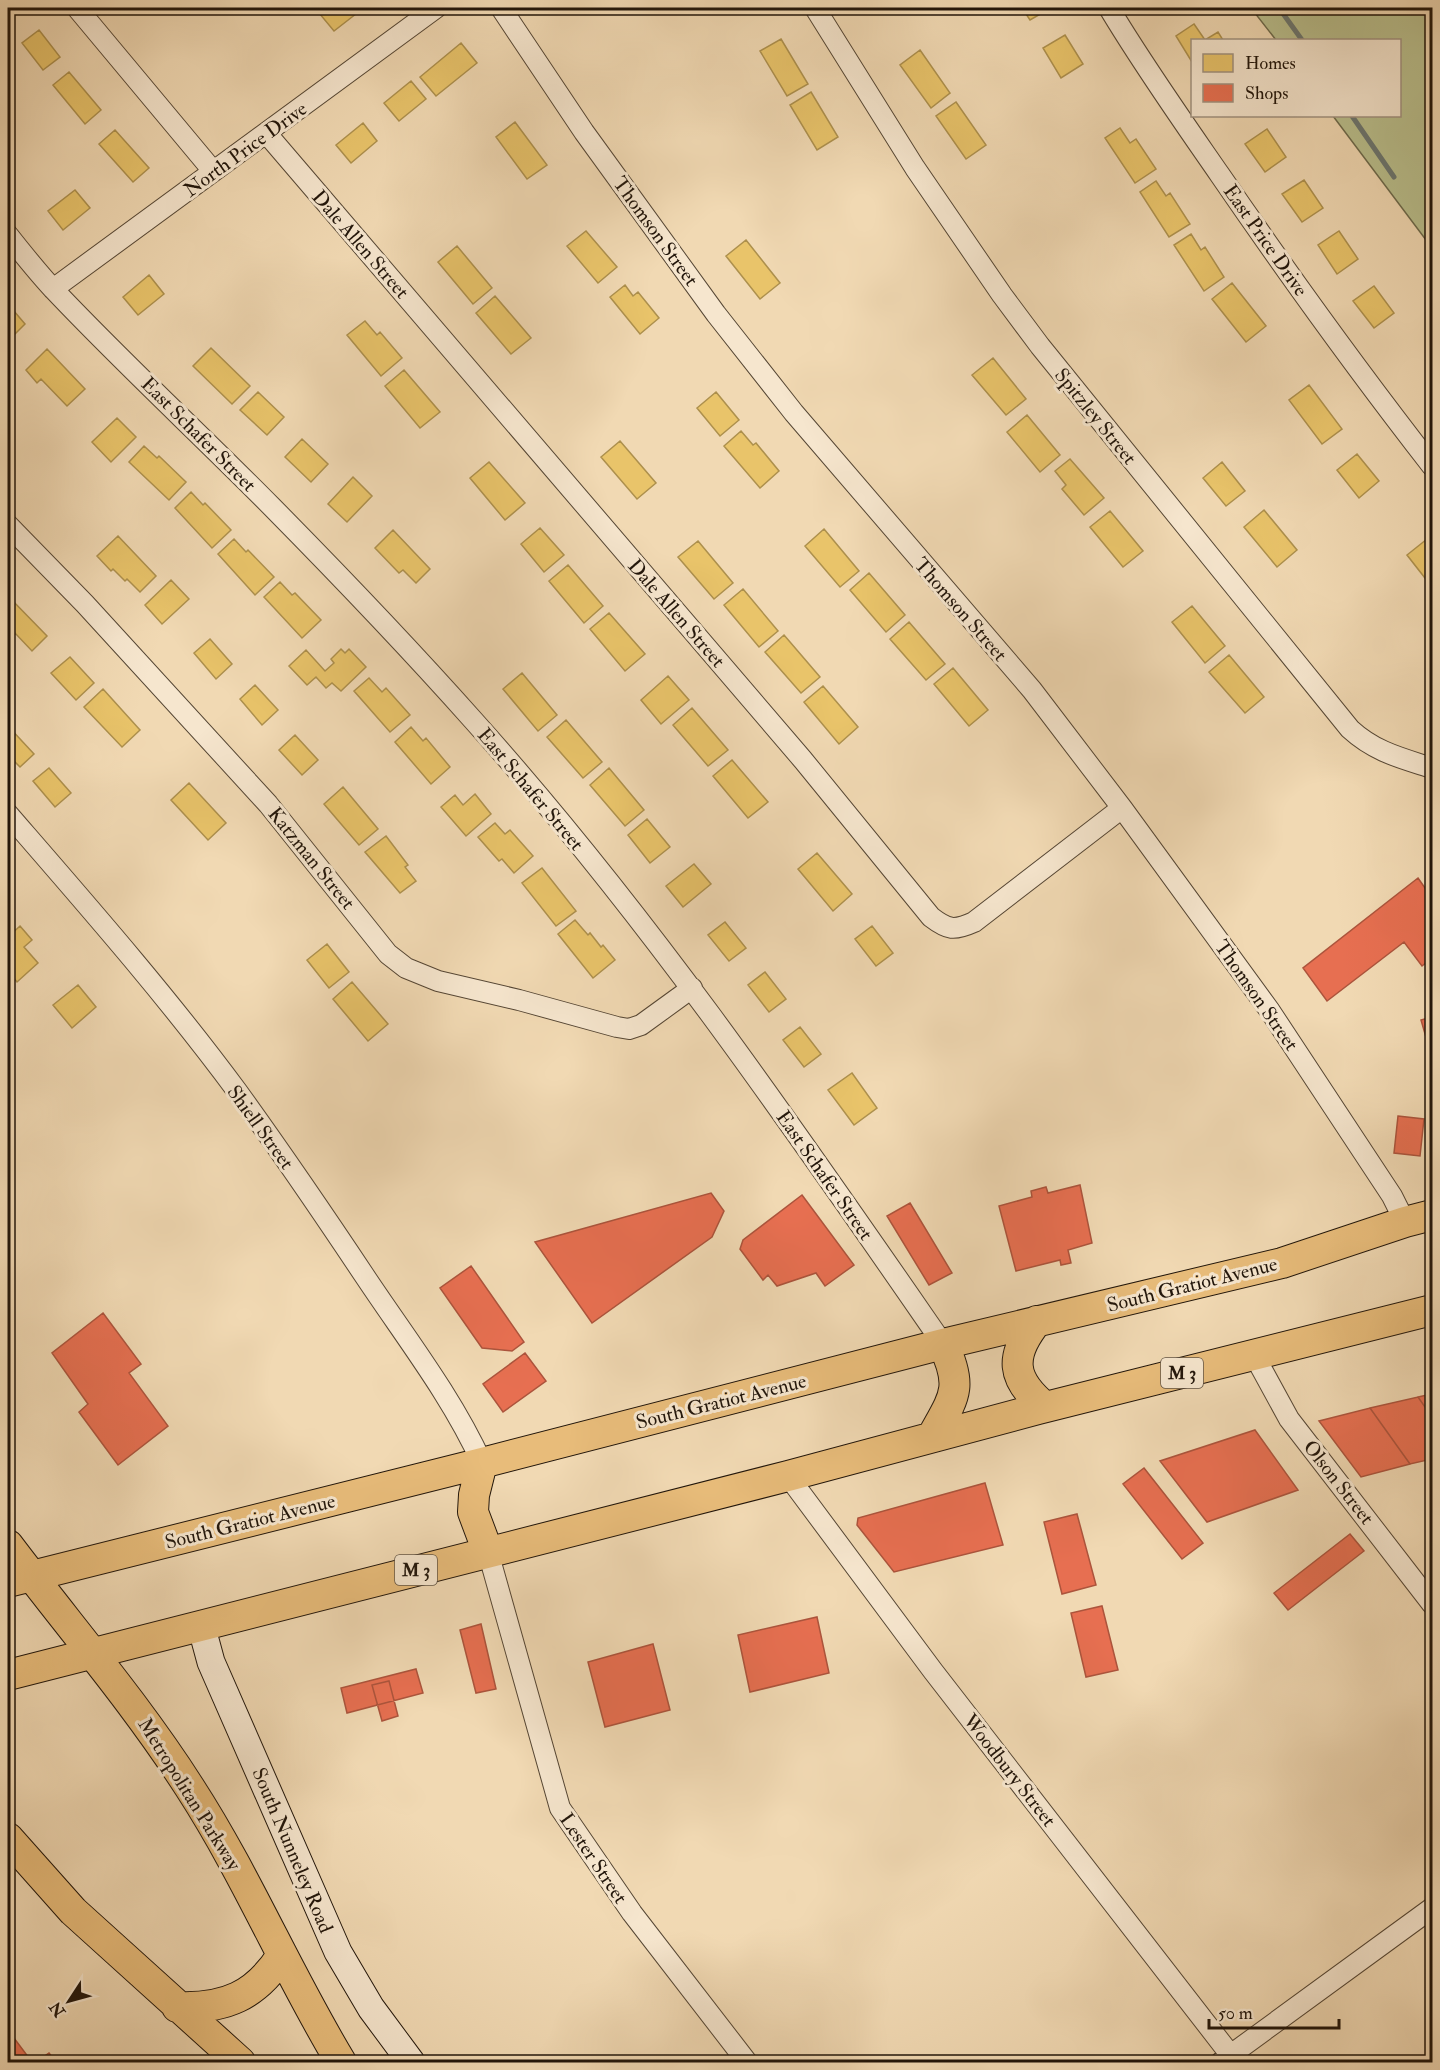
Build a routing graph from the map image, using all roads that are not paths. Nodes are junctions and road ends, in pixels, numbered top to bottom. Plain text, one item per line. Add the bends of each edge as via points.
1 (436, 8) edge
2 (501, 8) edge
3 (815, 8) edge
4 (1109, 8) edge
5 (80, 9) edge
6 (267, 134) junction
7 (213, 171) junction
8 (8, 235) edge
9 (53, 289) junction
10 (1432, 466) edge
11 (8, 525) edge
12 (1432, 768) edge
13 (1122, 808) junction
14 (8, 814) edge
15 (692, 988) junction
16 (1419, 1219) edge
17 (1432, 1310) edge
18 (1036, 1321) junction
19 (943, 1344) junction
20 (1254, 1355) junction
21 (1045, 1407) junction
22 (932, 1437) junction
23 (482, 1463) junction
24 (788, 1476) junction
25 (8, 1545) edge
26 (488, 1552) junction
27 (19, 1579) edge
28 (1432, 1604) edge
29 (201, 1625) junction
30 (93, 1653) junction
31 (8, 1675) edge
32 (8, 1838) edge
33 (1432, 1908) edge
34 (282, 1955) junction
35 (177, 2007) junction
36 (1229, 2060) edge
37 (240, 2062) edge
38 (341, 2062) edge
39 (411, 2062) edge
40 (747, 2062) edge

1 - 6 street, North Price Drive
2 - 13 street, Thomson Street via 584,132 716,314 794,413 1032,690
3 - 12 street, Spitzley Street via 915,168 1008,304 1328,702 1364,742
4 - 10 street, East Price Drive via 1264,240
5 - 7 street
6 - 7 street, North Price Drive
6 - 13 street, Dale Allen Street via 803,760 931,917 944,927 958,929 974,922
7 - 9 street, North Price Drive
8 - 9 street, East Schafer Street
9 - 15 street, East Schafer Street via 400,639 591,859
11 - 15 street, Katzman Street via 260,795 388,954 406,968 438,981 629,1029
13 - 16 street, Thomson Street via 1270,1011 1388,1190
14 - 23 street, Shiell Street via 107,928 236,1090 432,1376 468,1432
15 - 19 street, East Schafer Street
16 - 18 main road, South Gratiot Avenue via 1282,1263
17 - 20 main road, M 3
18 - 19 main road, South Gratiot Avenue
18 - 21 main road via 1025,1336 1018,1368 1022,1382
19 - 22 main road via 956,1381 953,1396
19 - 23 main road, South Gratiot Avenue
20 - 21 main road, M 3
20 - 28 street, Olson Street via 1289,1419
21 - 22 main road, M 3
22 - 24 main road, M 3
23 - 26 main road via 473,1512
23 - 27 main road, South Gratiot Avenue
24 - 26 main road, M 3
24 - 36 street, Woodbury Street
25 - 27 main road, Metropolitan Parkway
26 - 29 main road, M 3
26 - 40 street, Lester Street via 560,1808 632,1913
27 - 30 main road, Metropolitan Parkway
29 - 30 main road, M 3
29 - 39 street, South Nunneley Road via 211,1662 333,1942 353,1981
30 - 31 main road, M 3
30 - 34 main road, Metropolitan Parkway via 191,1789
32 - 35 main road via 73,1911
33 - 36 street
34 - 35 main road via 267,1976 241,1997 206,2007
34 - 38 main road, Metropolitan Parkway
35 - 37 main road

